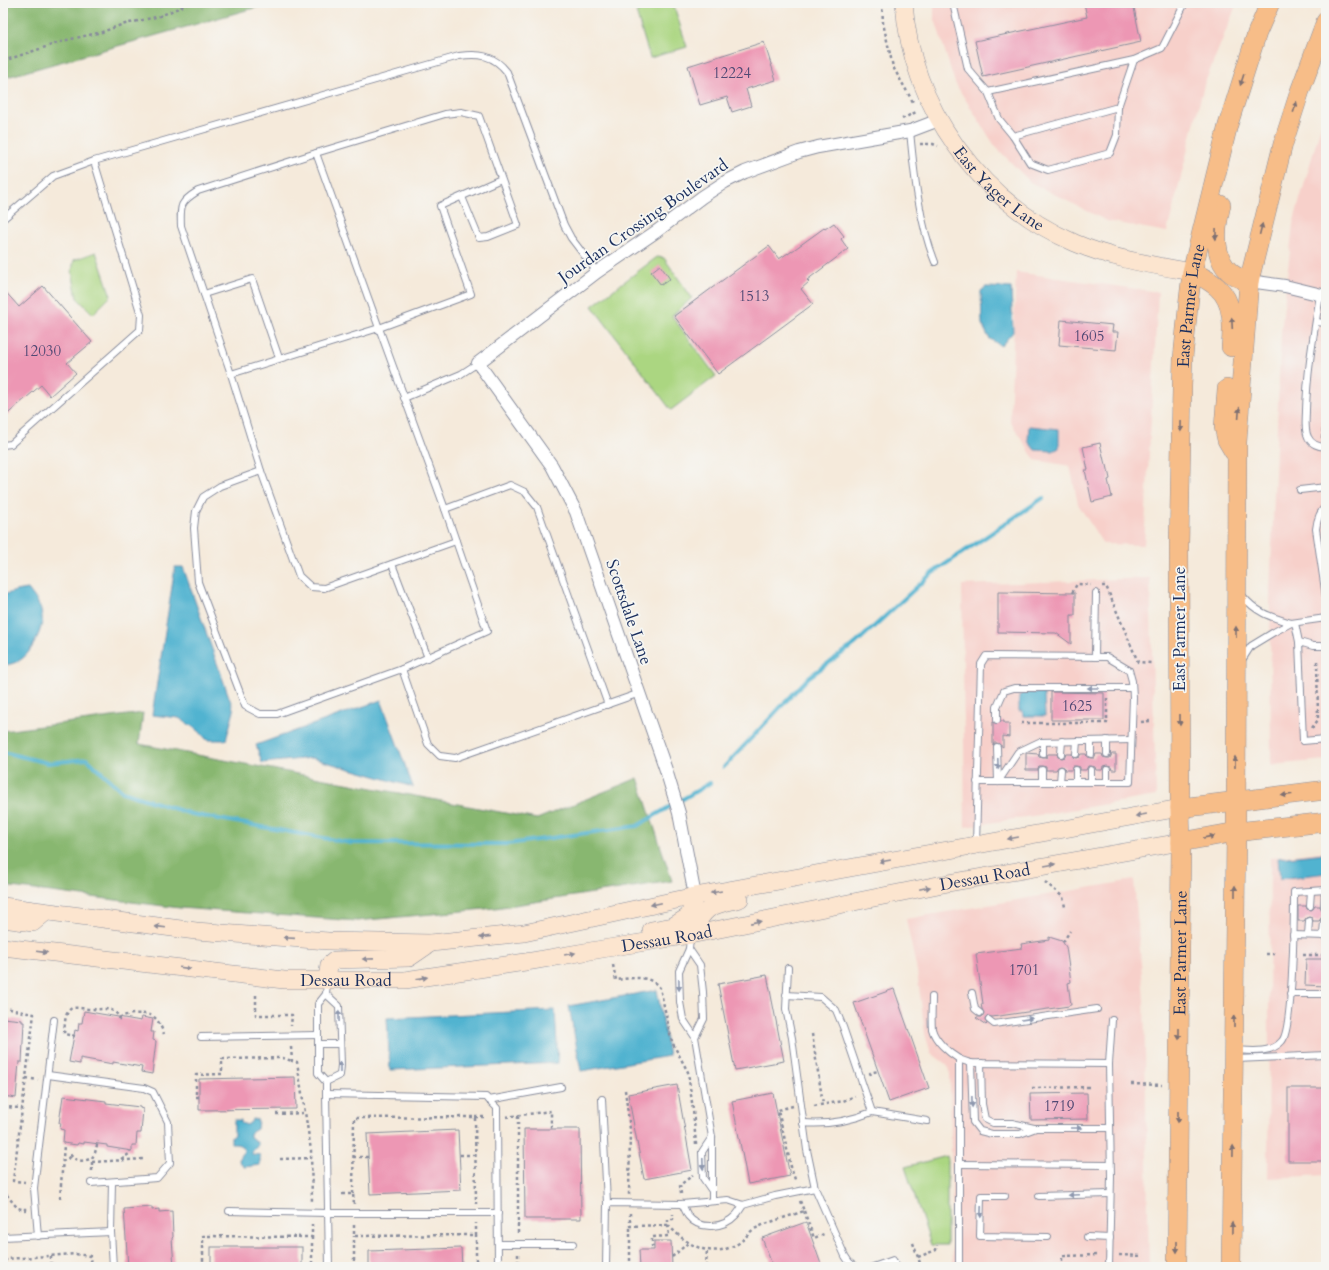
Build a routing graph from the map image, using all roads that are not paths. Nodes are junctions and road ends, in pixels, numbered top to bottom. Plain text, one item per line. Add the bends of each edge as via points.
1 (904, 3) edge
2 (953, 3) edge
3 (1185, 3) edge
4 (1264, 4) edge
5 (1326, 21) edge
6 (1134, 60) junction
7 (988, 92) junction
8 (1118, 107) junction
9 (1231, 115) junction
10 (938, 120) junction
11 (910, 131) junction
12 (1013, 136) junction
13 (316, 153) junction
14 (94, 162) junction
15 (502, 179) junction
16 (462, 196) junction
17 (3, 219) edge
18 (935, 262) dead end
19 (597, 272) junction
20 (1192, 272) junction
21 (1248, 281) junction
22 (204, 294) junction
23 (1323, 295) edge
24 (1316, 322) junction
25 (1326, 323) edge
26 (379, 328) junction
27 (279, 358) junction
28 (478, 363) junction
29 (231, 374) junction
30 (404, 398) junction
31 (3, 445) edge
32 (1324, 447) edge
33 (1237, 457) junction
34 (261, 471) junction
35 (1326, 487) edge
36 (1300, 490) dead end
37 (1326, 506) edge
38 (445, 509) junction
39 (456, 541) junction
40 (392, 564) junction
41 (1236, 587) junction
42 (1096, 593) dead end
43 (1326, 597) edge
44 (1326, 618) edge
45 (1293, 623) junction
46 (1299, 642) junction
47 (1326, 646) edge
48 (1094, 657) junction
49 (428, 658) junction
50 (402, 669) junction
51 (1236, 669) junction
52 (1132, 688) junction
53 (640, 694) junction
54 (608, 704) junction
55 (997, 720) dead end
56 (1326, 739) edge
57 (1107, 740) junction
58 (1131, 740) junction
59 (1077, 741) junction
60 (1091, 741) junction
61 (1043, 742) junction
62 (1062, 742) junction
63 (997, 747) dead end
64 (1043, 754) dead end
65 (1061, 754) dead end
66 (1076, 754) dead end
67 (1091, 754) dead end
68 (1107, 754) dead end
69 (1042, 770) dead end
70 (1061, 770) dead end
71 (1076, 770) dead end
72 (1091, 770) dead end
73 (1107, 770) dead end
74 (977, 782) junction
75 (998, 782) junction
76 (1042, 782) junction
77 (1060, 782) junction
78 (1076, 782) junction
79 (1091, 782) junction
80 (1107, 782) junction
81 (1326, 790) edge
82 (1235, 801) junction
83 (1180, 808) junction
84 (1326, 822) edge
85 (1236, 832) junction
86 (1181, 842) junction
87 (976, 845) junction
88 (771, 882) junction
89 (1325, 890) edge
90 (1311, 891) junction
91 (694, 896) junction
92 (3, 906) edge
93 (1310, 906) dead end
94 (1324, 906) dead end
95 (46, 912) junction
96 (3, 919) edge
97 (1309, 921) dead end
98 (1324, 921) dead end
99 (1293, 935) junction
100 (1308, 935) junction
101 (1325, 936) edge
102 (690, 942) junction
103 (431, 943) junction
104 (3, 947) edge
105 (608, 948) junction
106 (788, 968) dead end
107 (327, 987) junction
108 (972, 993) dead end
109 (1290, 994) junction
110 (1326, 994) edge
111 (786, 995) junction
112 (932, 997) dead end
113 (1097, 1009) dead end
114 (980, 1013) dead end
115 (54, 1020) dead end
116 (989, 1020) dead end
117 (1112, 1020) dead end
118 (318, 1035) junction
119 (201, 1037) dead end
120 (696, 1038) junction
121 (318, 1044) junction
122 (340, 1044) junction
123 (1234, 1055) junction
124 (1326, 1055) edge
125 (959, 1059) junction
126 (972, 1063) junction
127 (981, 1064) junction
128 (1109, 1064) junction
129 (48, 1075) junction
130 (326, 1082) junction
131 (561, 1087) dead end
132 (326, 1094) junction
133 (602, 1099) dead end
134 (489, 1100) junction
135 (872, 1112) junction
136 (927, 1121) dead end
137 (803, 1123) junction
138 (1036, 1128) junction
139 (1110, 1128) junction
140 (712, 1137) junction
141 (959, 1164) junction
142 (1110, 1165) junction
143 (112, 1182) junction
144 (91, 1183) dead end
145 (816, 1188) junction
146 (712, 1191) junction
147 (1110, 1194) junction
148 (1005, 1196) dead end
149 (1039, 1196) dead end
150 (712, 1200) junction
151 (606, 1203) junction
152 (682, 1204) junction
153 (743, 1205) junction
154 (229, 1211) dead end
155 (328, 1213) junction
156 (498, 1213) junction
157 (111, 1232) junction
158 (38, 1236) junction
159 (3, 1237) edge
160 (1048, 1237) dead end
161 (1087, 1237) dead end
162 (1110, 1238) junction
163 (498, 1244) junction
164 (574, 1244) dead end
165 (113, 1267) edge
166 (329, 1267) edge
167 (498, 1267) edge
168 (606, 1267) edge
169 (855, 1267) edge
170 (873, 1267) edge
171 (896, 1267) edge
172 (959, 1267) edge
173 (1109, 1267) edge
174 (1177, 1267) edge
175 (1231, 1267) edge

1 - 10 main road, East Yager Lane via 918,72
2 - 7 lane via 968,69
3 - 6 lane via 1162,48
4 -> 9 main road, East Parmer Lane
21 -> 5 main road via 1283,144
6 - 7 lane
6 - 8 lane
7 - 12 lane via 999,119
8 - 12 lane
8 - 12 lane via 1117,135 1110,153 1048,170 1030,163
9 - 20 main road, East Parmer Lane
9 -> 21 main road via 1237,132 1216,223 1217,252 1230,274
10 - 11 street, Jourdan Crossing Boulevard
10 - 20 main road, East Yager Lane via 984,181 1033,222 1100,253
11 - 18 lane via 923,219
11 - 19 street, Jourdan Crossing Boulevard via 818,147 745,172 715,188
13 - 15 lane via 445,114 461,112 479,116
13 - 22 lane via 198,191 185,200 180,212 180,226
13 - 26 lane
14 - 17 lane via 53,176
14 - 19 lane via 459,56 493,58 507,72 564,225
14 - 31 lane via 141,316 140,330 11,444
15 - 16 lane
15 - 16 lane via 518,225 479,238
16 - 26 lane via 440,206 471,294
19 - 28 street, Jourdan Crossing Boulevard
33 -> 20 main road via 1226,440 1224,427 1233,324 1231,310 1218,288
20 -> 83 main road, East Parmer Lane via 1182,372 1179,546
21 - 23 street
33 -> 21 main road
22 - 27 lane via 252,279
22 - 29 lane
23 - 24 lane
24 - 25 lane
24 - 32 lane via 1308,385 1306,428 1308,438
26 - 27 lane
26 - 30 lane
27 - 29 lane
28 - 30 lane via 461,374
28 - 53 street, Scottsdale Lane via 552,466 576,512
29 - 34 lane
30 - 38 lane
33 - 41 main road
34 - 40 lane via 299,576 311,587 324,588
34 - 50 lane via 220,486 203,497 196,511 194,528 198,582 245,706 260,714 277,714
35 - 36 lane
37 - 43 lane via 1320,514 1316,529
38 - 39 lane
38 - 54 lane via 510,485 525,492 537,507
39 - 40 lane
39 - 49 lane via 487,631
40 - 49 lane
41 - 45 lane via 1249,605 1267,616
51 -> 41 main road
42 - 48 lane
44 - 45 lane
45 - 46 lane
45 - 51 lane via 1250,646
46 - 47 lane
46 - 56 lane via 1303,741
48 - 52 lane via 1107,657 1128,670
48 - 74 lane via 986,656 981,664
49 - 50 lane
50 - 54 lane via 428,744 440,756 455,758
82 -> 51 main road
52 -> 55 lane via 1014,688 1004,691 997,707
52 - 58 lane
53 - 54 lane
53 - 91 street, Scottsdale Lane via 679,813
57 - 58 lane
57 - 60 lane
57 - 68 lane
58 - 80 lane via 1130,782
59 - 60 lane
59 - 62 lane
59 - 66 lane
60 - 67 lane
61 - 62 lane
61 - 64 lane
61 - 75 lane via 1018,752
62 - 65 lane
63 -> 75 lane
69 - 76 lane
70 - 77 lane
71 - 78 lane
72 - 79 lane
73 - 80 lane
74 - 75 lane
74 - 87 lane
75 - 76 lane
76 - 77 lane
77 - 78 lane
78 - 79 lane
79 - 80 lane
81 -> 82 main road, Dessau Road
82 - 83 main road, Dessau Road
82 - 85 main road
83 - 86 main road, East Parmer Lane
83 -> 87 main road, Dessau Road
84 - 85 main road, Dessau Road
86 -> 85 main road, Dessau Road
123 -> 85 main road
102 -> 86 main road, Dessau Road via 943,884
86 -> 174 main road, East Parmer Lane
87 -> 88 main road, Dessau Road
88 -> 91 main road, Dessau Road
88 - 102 main road via 747,898 711,907 700,916
89 - 90 lane
89 - 94 lane
90 - 93 lane
90 - 99 lane via 1294,892
91 -> 103 main road, Dessau Road via 524,933
91 - 105 main road via 689,916 673,926 626,934
92 - 95 main road, Dessau Road
95 - 96 main road via 33,922
103 -> 95 main road, Dessau Road via 328,941 196,931
97 - 100 lane
98 - 101 lane
99 - 100 lane
99 - 109 lane
100 - 101 lane
102 - 105 main road, Dessau Road
102 - 120 lane via 700,966 703,992 704,1019
102 -> 120 lane via 679,971 680,1002 683,1019
103 -> 107 main road via 409,958 335,960 329,966
104 -> 107 main road, Dessau Road
107 -> 105 main road, Dessau Road via 405,980
106 - 111 lane
107 - 118 lane via 318,1004
122 -> 107 lane via 339,1006
108 - 114 lane via 975,1009
109 - 110 lane
109 - 123 lane via 1288,1025 1283,1041 1271,1049
111 - 135 lane via 821,997 836,1010
111 - 137 lane
112 - 125 lane via 932,1029 935,1036
116 -> 113 lane via 994,1024
115 - 129 lane
117 - 128 lane
118 - 119 lane
118 - 121 lane
120 - 140 lane
121 - 122 lane
121 - 130 lane via 318,1073
130 -> 122 lane via 340,1074
123 - 124 lane
175 -> 123 main road
125 - 126 lane
125 - 141 lane
126 - 127 lane
126 -> 138 lane via 973,1122 980,1132 1020,1134
127 - 128 lane
127 - 138 lane via 985,1119 993,1123 1012,1123
128 - 139 lane
129 - 143 lane via 144,1088 153,1092 168,1122 170,1163 157,1178
129 - 158 lane via 34,1188
130 - 132 lane
131 - 134 lane
132 - 134 lane via 486,1097
132 - 155 lane
133 - 151 lane
134 - 156 lane via 497,1108
135 - 136 lane
135 - 137 lane via 836,1122
137 - 145 lane
138 -> 139 lane
139 - 142 lane
140 - 146 lane
140 -> 146 lane via 702,1152 703,1178
141 - 142 lane
141 - 172 lane
142 - 147 lane
143 - 144 lane
143 - 157 lane
145 - 153 lane
145 - 169 lane via 845,1256
146 - 150 lane
147 -> 149 lane
147 - 162 lane
148 -> 160 lane via 981,1196 980,1236
150 - 152 lane
150 - 153 lane via 728,1200
151 - 152 lane
151 - 168 lane
152 - 153 lane via 688,1216 699,1224 710,1227 723,1225 736,1215
154 - 155 lane
155 - 156 lane
155 - 166 lane
156 - 163 lane
157 - 158 lane
157 - 165 lane
158 - 159 lane
161 - 162 lane
162 - 173 lane
163 - 164 lane
163 - 167 lane
170 - 171 lane via 893,1260

